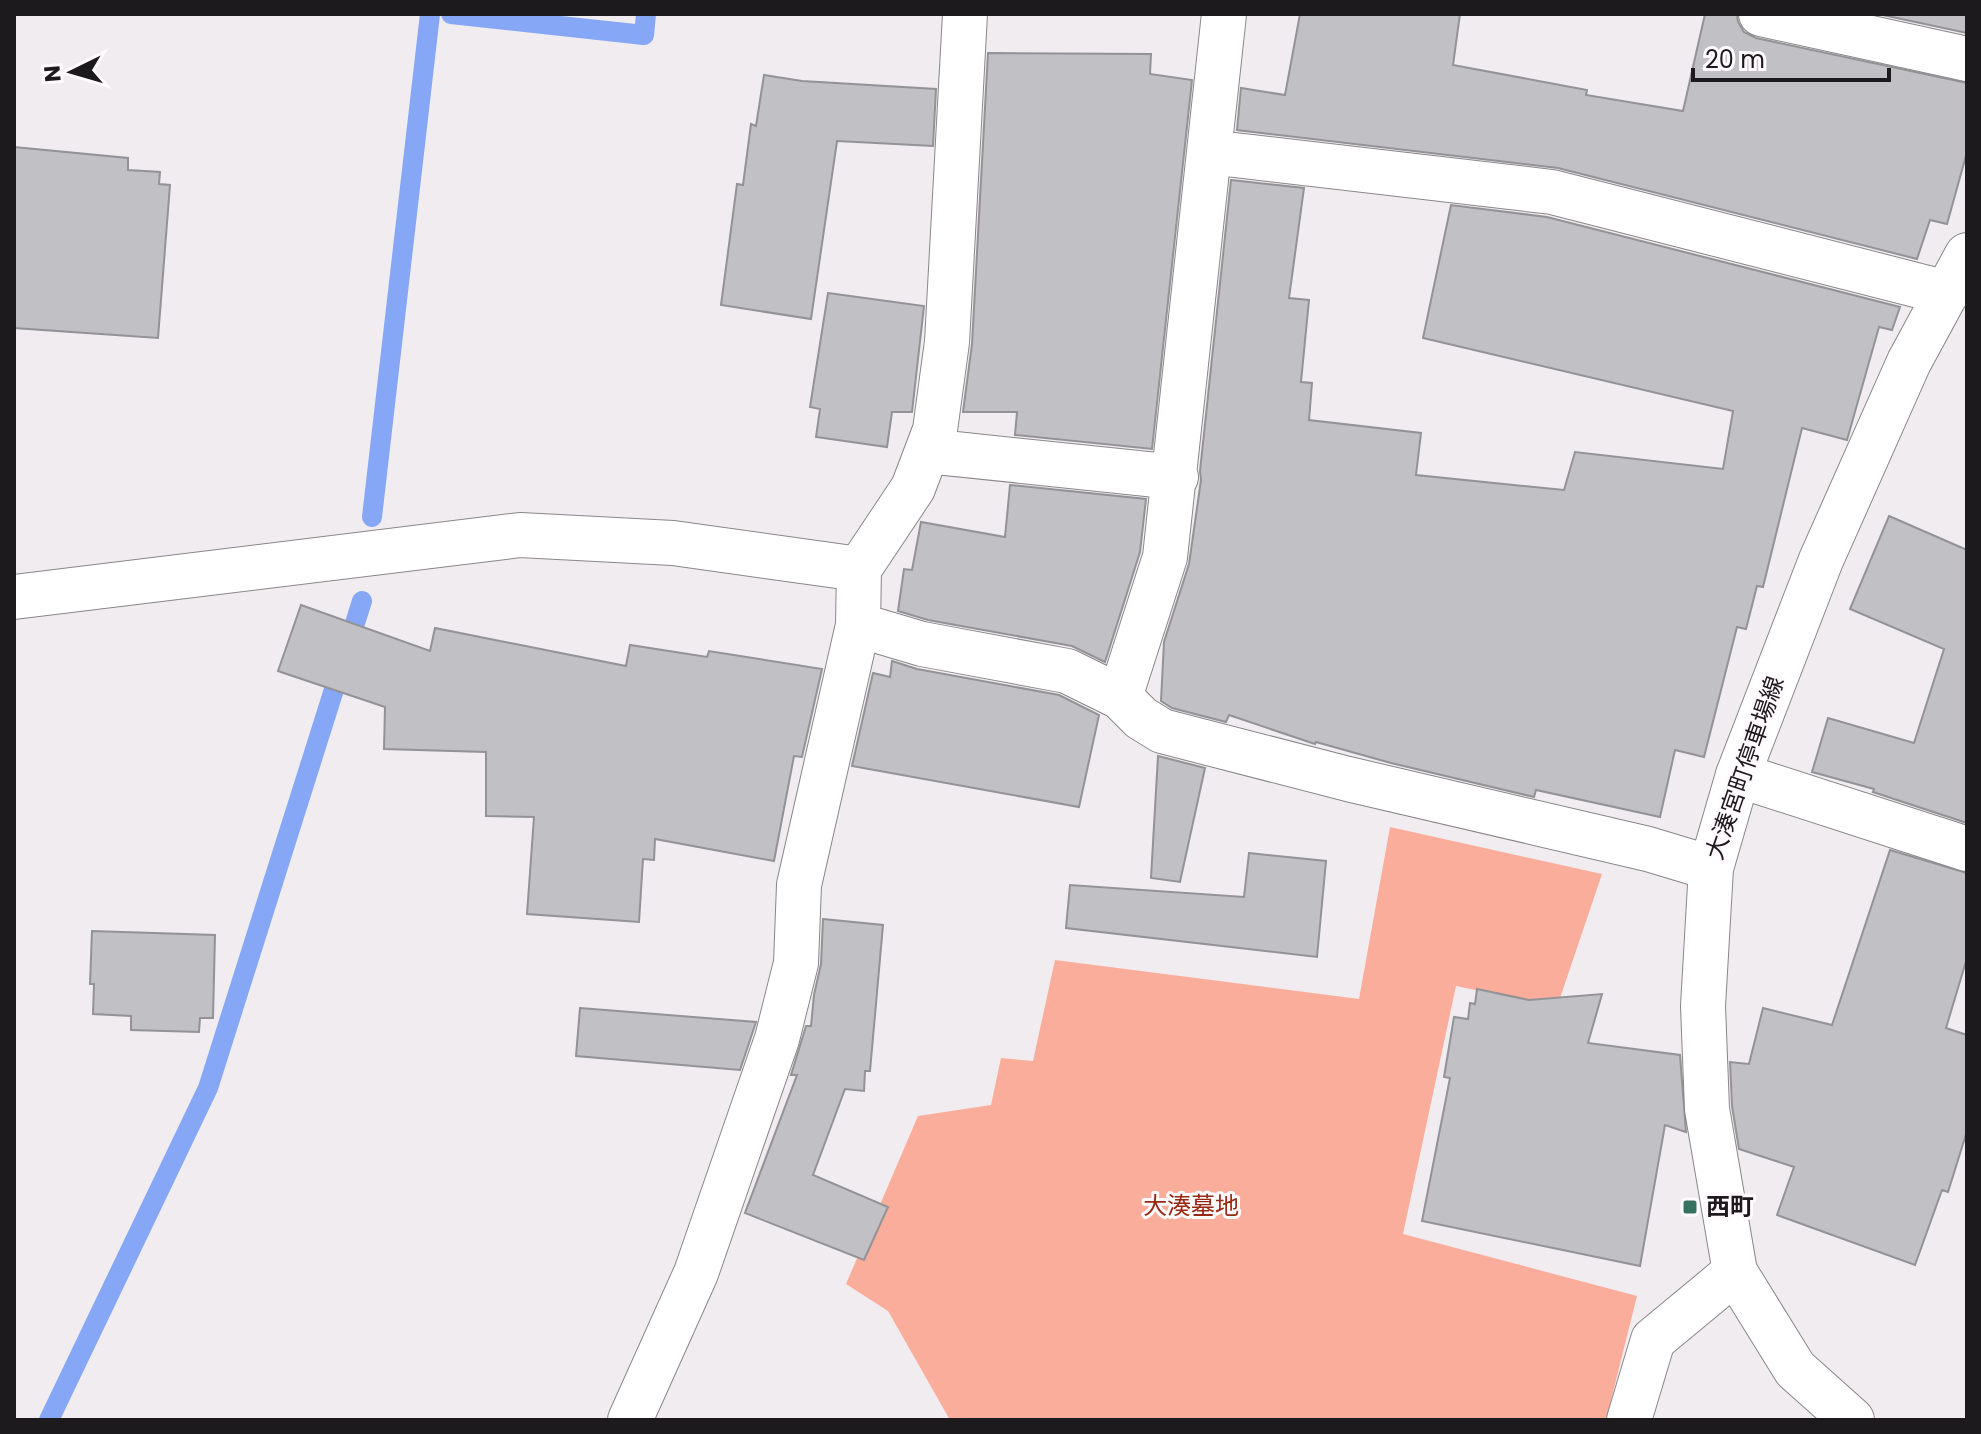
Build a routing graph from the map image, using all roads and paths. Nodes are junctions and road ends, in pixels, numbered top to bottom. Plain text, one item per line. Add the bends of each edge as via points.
1 (965, 14) edge
2 (1224, 14) edge
3 (1761, 14) edge
4 (1967, 59) edge
5 (1209, 152) junction
6 (1967, 255) edge
7 (1947, 293) junction
8 (927, 451) junction
9 (1176, 477) junction
10 (859, 569) junction
11 (14, 597) edge
12 (858, 625) junction
13 (1120, 697) junction
14 (1738, 775) junction
15 (1967, 849) edge
16 (1711, 868) junction
17 (1735, 1272) junction
18 (630, 1420) edge
19 (1629, 1420) edge
20 (1852, 1420) edge

1 - 8 street via 947,342 935,430
2 - 5 street
3 - 4 street
5 - 7 street via 1552,192
5 - 9 street
6 - 7 street, 大湊宮町停車場線
7 - 14 street, 大湊宮町停車場線 via 1909,362 1821,560
8 - 9 street
8 - 10 street via 913,488
9 - 13 street via 1165,557
10 - 11 street via 673,543 520,535
10 - 12 street
12 - 13 street via 922,644 1067,671
12 - 18 street via 799,885 796,963 777,1039 696,1273
13 - 16 street via 1162,731
14 - 15 street
14 - 16 street, 大湊宮町停車場線
16 - 17 street, 大湊宮町停車場線 via 1703,1006 1707,1109
17 - 19 street via 1653,1340
17 - 20 street, 大湊宮町停車場線 via 1795,1369

